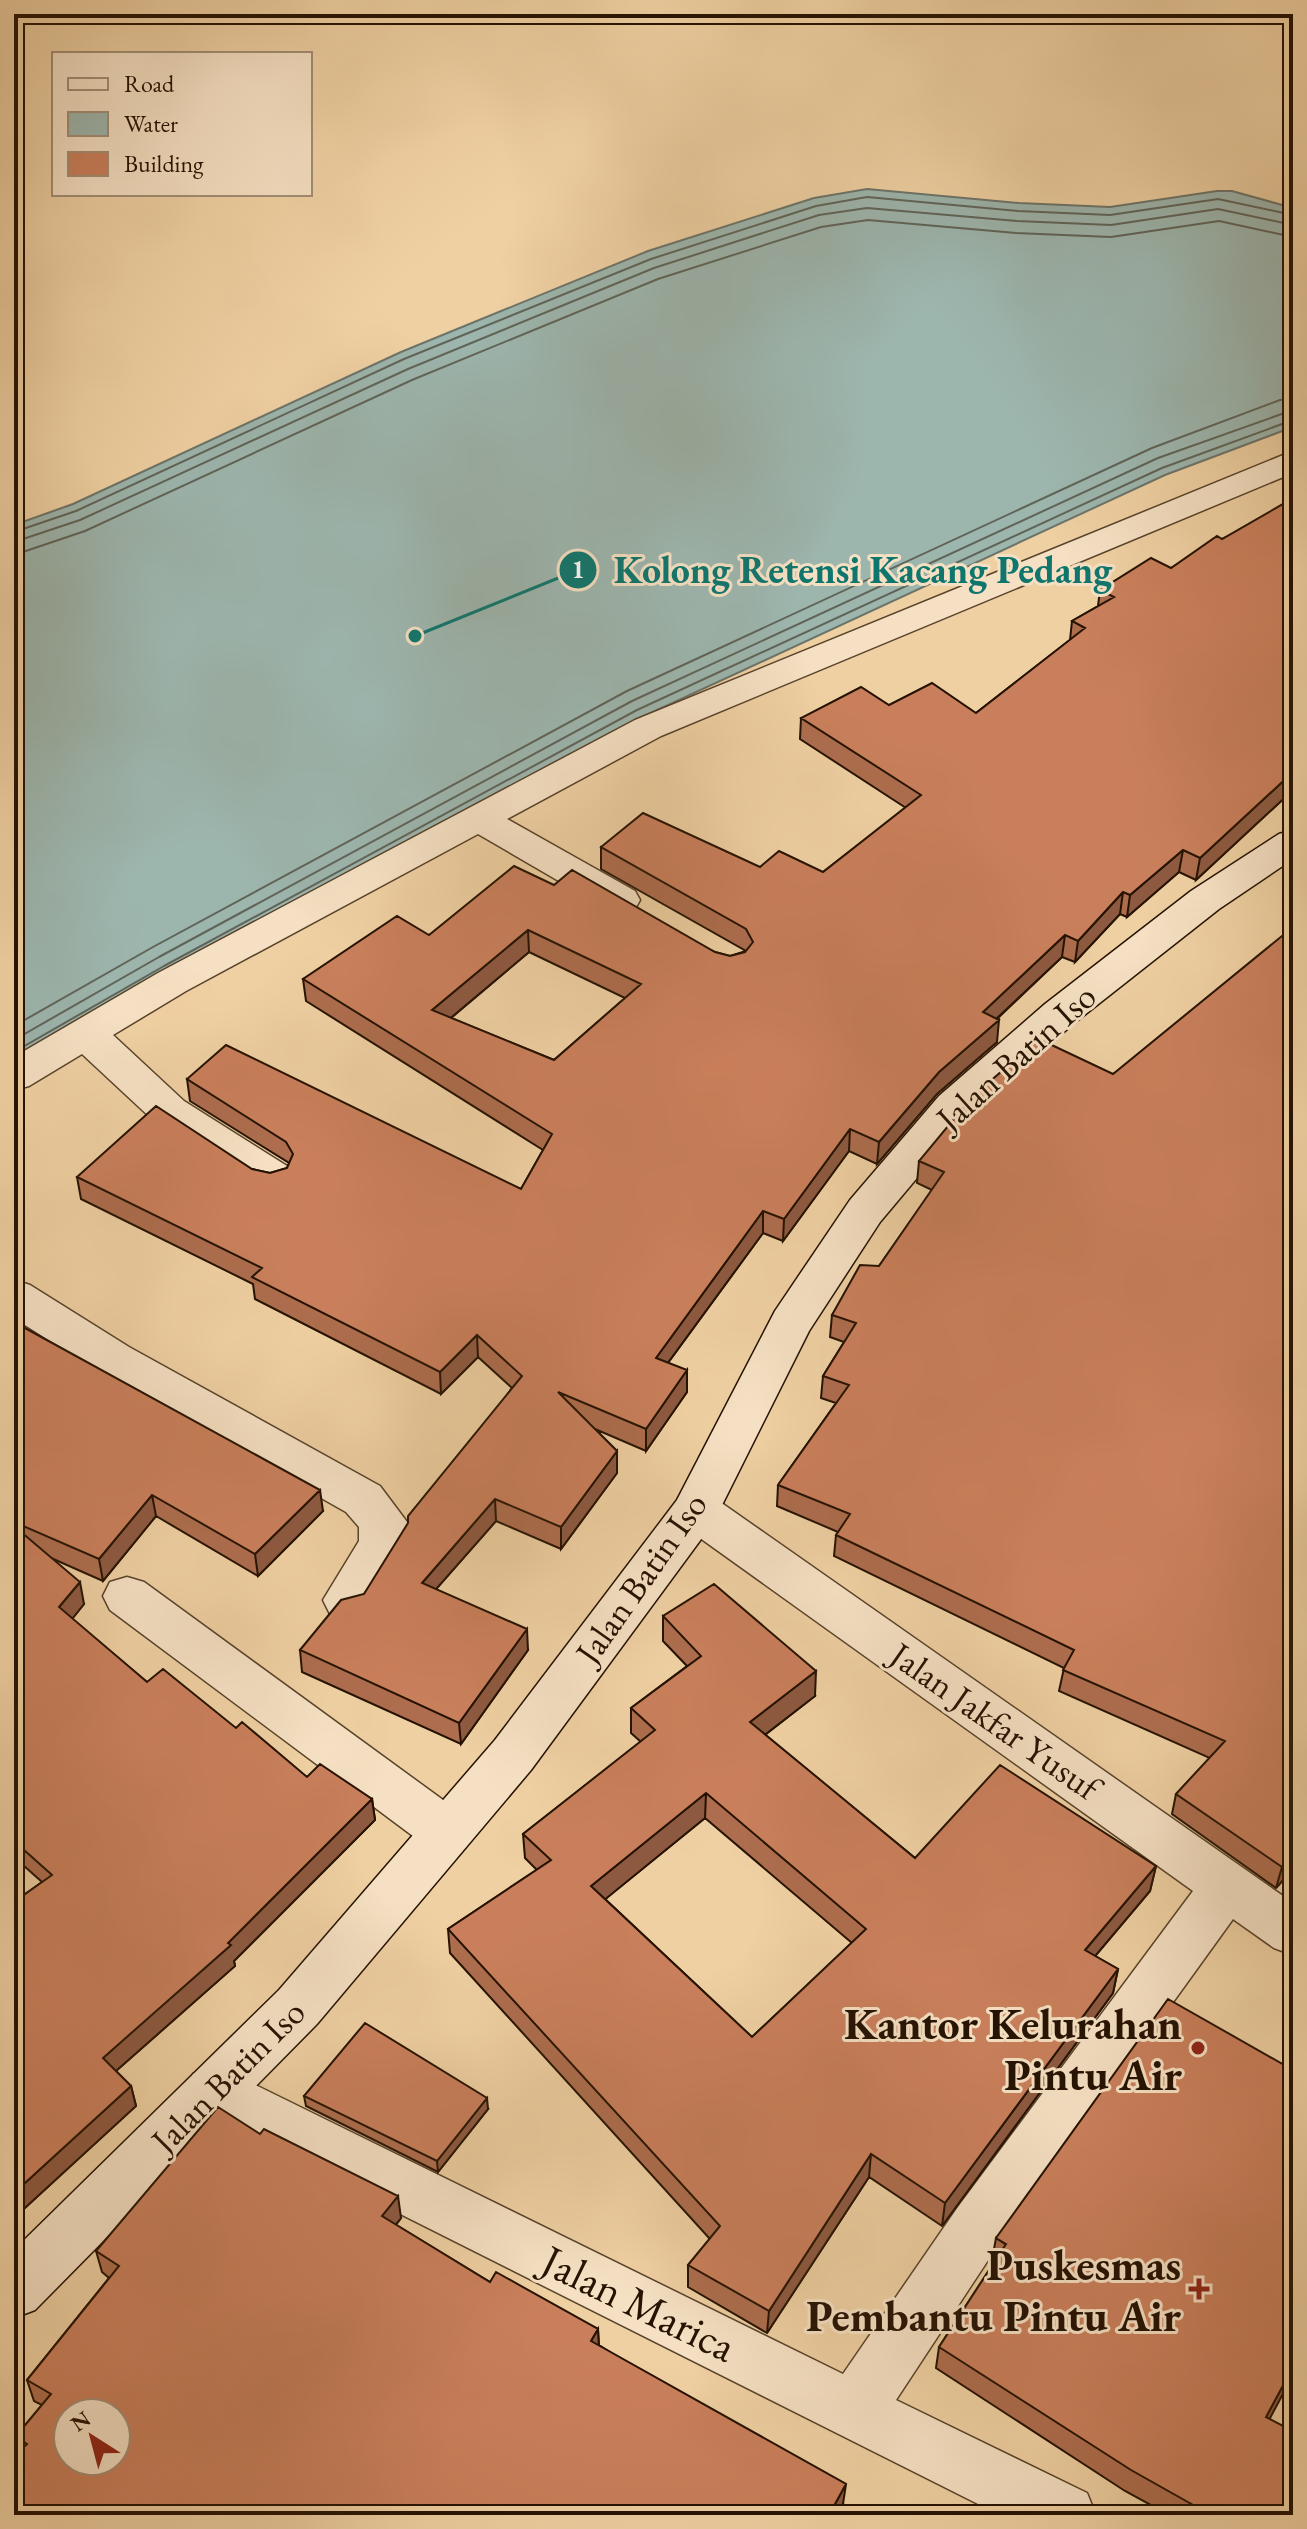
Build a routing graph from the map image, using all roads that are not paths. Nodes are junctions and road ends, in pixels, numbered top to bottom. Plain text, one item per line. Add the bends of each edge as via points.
1 (1293, 461) edge
2 (478, 818) junction
3 (1293, 842) edge
4 (651, 917) edge
5 (85, 1033) junction
6 (14, 1076) edge
7 (272, 1177) edge
8 (14, 1296) edge
9 (696, 1510) junction
10 (127, 1596) dead end
11 (347, 1600) edge
12 (447, 1832) junction
13 (1228, 1885) junction
14 (1293, 1932) edge
15 (213, 2092) junction
16 (14, 2290) edge
17 (854, 2410) junction
18 (1065, 2515) edge

1 - 2 street via 648,728
2 - 4 street
2 - 5 street
3 - 9 street, Jalan Batin Iso via 1205,900 1059,1014 954,1106 865,1211 791,1323
5 - 6 street
5 - 7 street via 169,1111
8 - 11 street via 113,1359 363,1499 383,1522 383,1543
9 - 12 street, Jalan Batin Iso via 513,1755
9 - 13 street, Jalan Jakfar Yusuf
10 - 12 street
12 - 15 street, Jalan Batin Iso via 298,2007
13 - 14 street, Jalan Jakfar Yusuf
13 - 17 street via 978,2226
15 - 16 street, Jalan Batin Iso
15 - 17 street, Jalan Marica
17 - 18 street, Jalan Marica

